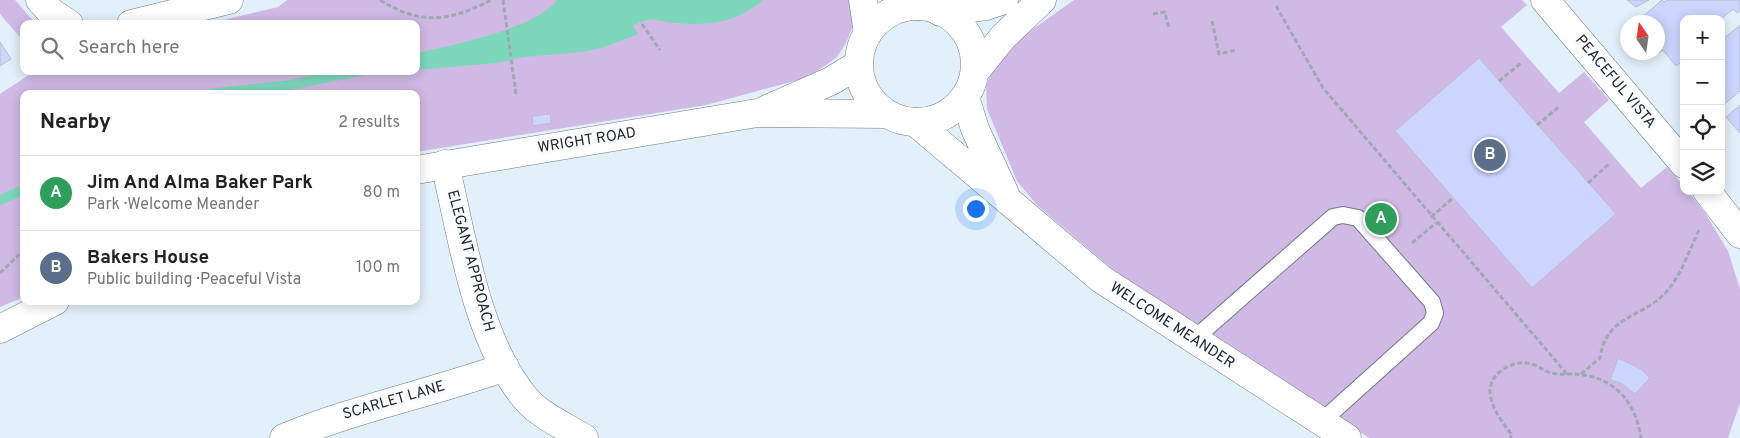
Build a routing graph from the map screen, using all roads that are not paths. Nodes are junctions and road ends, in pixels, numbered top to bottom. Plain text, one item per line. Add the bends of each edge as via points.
1 (40, 0) edge
2 (229, 0) edge
3 (863, 0) edge
4 (1004, 0) edge
5 (1042, 0) edge
6 (1545, 0) edge
7 (923, 6) edge
8 (63, 20) edge
9 (147, 20) edge
10 (868, 32) junction
11 (858, 64) junction
12 (969, 85) junction
13 (757, 113) junction
14 (886, 114) junction
15 (914, 122) junction
16 (1680, 159) edge
17 (445, 164) junction
18 (420, 169) edge
19 (1710, 195) edge
20 (1008, 200) junction
21 (1740, 234) edge
22 (47, 305) edge
23 (0, 329) edge
24 (1193, 340) junction
25 (505, 367) junction
26 (1321, 422) junction
27 (284, 438) edge
28 (584, 438) edge
29 (1347, 438) edge

1 - 8 street
2 - 9 street
3 - 10 street
4 - 7 street via 986,6
5 - 12 street via 1003,37
6 - 16 street, PEACEFUL VISTA
7 - 10 street via 898,9 881,18
7 - 12 street via 959,25 969,39 974,56
10 - 11 street
11 - 13 street, WRIGHT ROAD via 831,81
11 - 14 street via 862,83 871,100
12 - 15 street via 952,110 934,120
12 - 20 street, WELCOME MEANDER via 975,129
13 - 14 street, WRIGHT ROAD
13 - 17 street, WRIGHT ROAD
14 - 15 street
15 - 20 street, WELCOME MEANDER
17 - 18 street, WRIGHT ROAD
17 - 25 street, ELEGANT APPROACH via 480,305
19 - 21 street
20 - 24 street, WELCOME MEANDER via 1101,279
22 - 23 street
24 - 26 street, WELCOME MEANDER
24 - 26 lane via 1333,217 1358,218 1432,302 1435,313 1431,323
25 - 27 street, SCARLET LANE via 345,414
25 - 28 street, ELEGANT APPROACH via 528,402
26 - 29 street, WELCOME MEANDER

